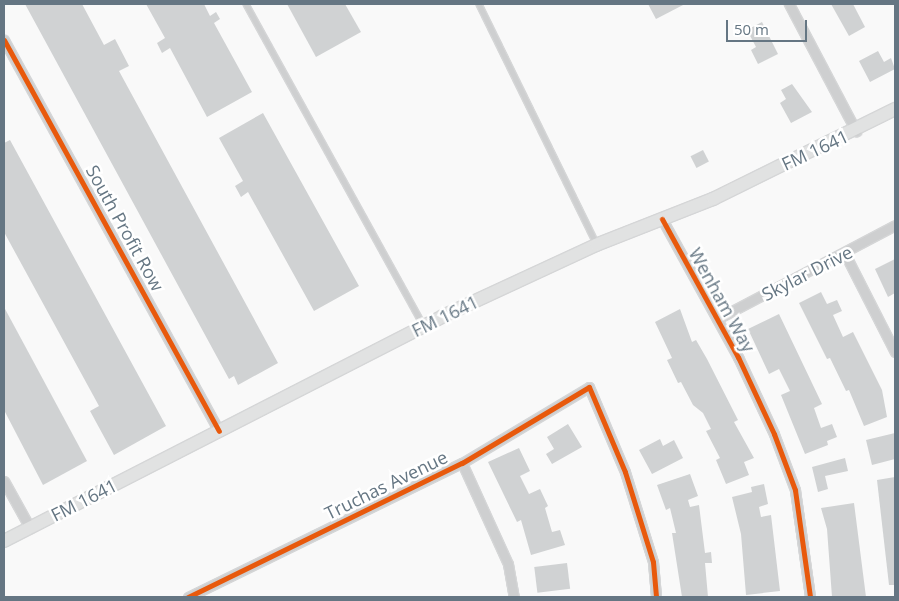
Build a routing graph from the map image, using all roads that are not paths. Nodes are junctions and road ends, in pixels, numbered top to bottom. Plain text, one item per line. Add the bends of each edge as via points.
1 (246, 4) edge
2 (479, 4) edge
3 (790, 4) edge
4 (4, 40) edge
5 (895, 109) edge
6 (856, 131) junction
7 (662, 219) junction
8 (895, 225) edge
9 (596, 245) junction
10 (845, 254) junction
11 (717, 319) junction
12 (424, 326) junction
13 (895, 352) edge
14 (219, 431) junction
15 (462, 463) junction
16 (4, 482) edge
17 (30, 528) junction
18 (4, 541) edge
19 (188, 597) edge
20 (514, 597) edge
21 (656, 597) edge
22 (810, 597) edge

1 - 12 lane
2 - 9 lane
3 - 6 street
4 - 14 street, South Profit Row
5 - 6 main road, FM 1641 / FM 1641
6 - 7 main road, FM 1641 / FM 1641
7 - 9 main road, FM 1641 / FM 1641
7 - 11 street, Wenham Way
8 - 10 street, Skylar Drive
9 - 12 main road, FM 1641 / FM 1641
10 - 11 street, Skylar Drive
10 - 13 street
11 - 22 street, Wenham Way via 774,434 795,490
12 - 14 main road, FM 1641 / FM 1641
14 - 17 main road, FM 1641 / FM 1641
15 - 19 street, Truchas Avenue
15 - 20 street via 508,564
15 - 21 street, Truchas Avenue via 589,387 628,481 653,562
16 - 17 street
17 - 18 main road, FM 1641 / FM 1641

